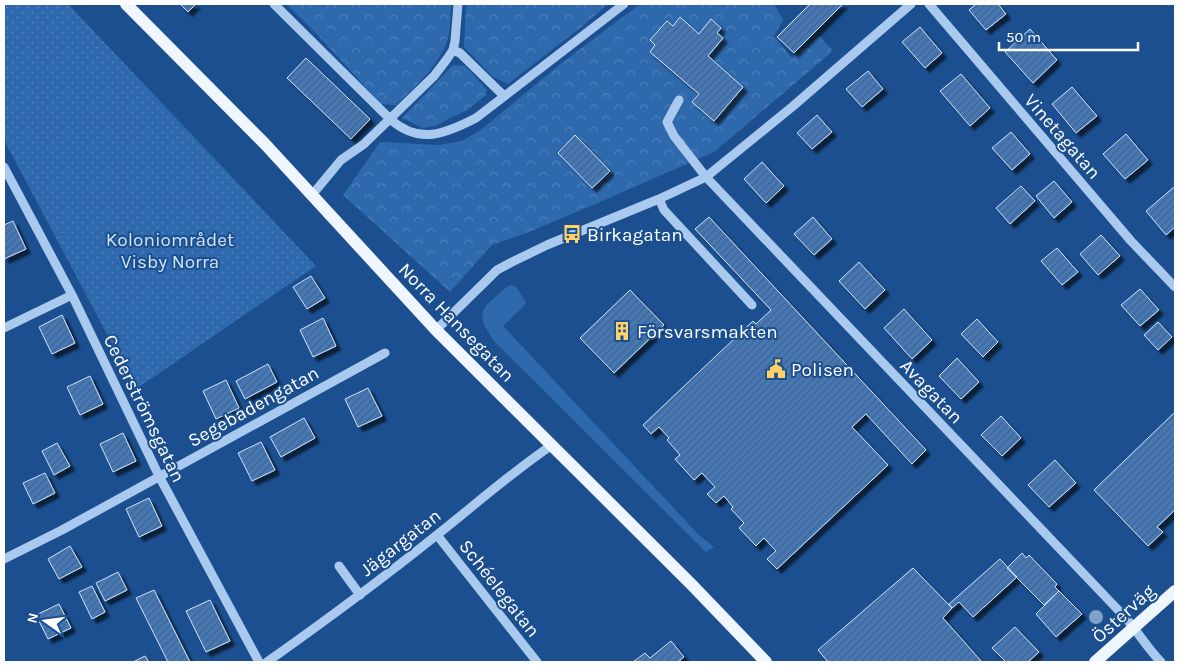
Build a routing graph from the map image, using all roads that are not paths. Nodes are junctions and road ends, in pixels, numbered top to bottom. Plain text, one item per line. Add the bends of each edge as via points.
1 (126, 4) edge
2 (274, 4) edge
3 (458, 4) edge
4 (624, 4) edge
5 (911, 4) edge
6 (929, 4) edge
7 (453, 50) junction
8 (504, 96) junction
9 (679, 100) dead end
10 (390, 119) junction
11 (4, 167) edge
12 (706, 177) junction
13 (312, 195) junction
14 (659, 199) junction
15 (1175, 287) edge
16 (72, 295) junction
17 (752, 305) dead end
18 (4, 328) edge
19 (436, 330) junction
20 (385, 353) dead end
21 (552, 445) junction
22 (159, 476) junction
23 (437, 535) junction
24 (4, 559) edge
25 (339, 566) dead end
26 (1175, 591) edge
27 (360, 595) junction
28 (1135, 627) junction
29 (259, 662) edge
30 (267, 662) edge
31 (537, 662) edge
32 (766, 662) edge
33 (1096, 662) edge
34 (1161, 662) edge

1 - 13 main road, Norra Hansegatan
2 - 10 street
3 - 7 street
4 - 8 street
5 - 12 street
6 - 15 street, Vinetagatan
7 - 8 street
7 - 10 street via 434,76
8 - 10 street via 476,118 443,132 411,134
9 - 12 street, Avagatan via 667,122
10 - 13 street via 341,160
11 - 16 street, Cederströmsgatan
12 - 14 street
12 - 28 street, Avagatan
13 - 19 main road, Norra Hansegatan
14 - 17 street via 664,210
14 - 19 street via 547,245 497,270
16 - 18 street
16 - 22 street, Cederströmsgatan
19 - 21 main road, Norra Hansegatan
20 - 22 street, Segebadengatan
21 - 23 street, Jägargatan via 520,466
21 - 32 main road, Norra Hansegatan
22 - 24 street, Segebadengatan
22 - 29 street, Cederströmsgatan
23 - 27 street, Jägargatan
23 - 31 street, Schéelegatan
25 - 27 street
26 - 28 main road, Österväg
27 - 30 street, Jägargatan
28 - 33 main road, Österväg
28 - 34 street, Avagatan

